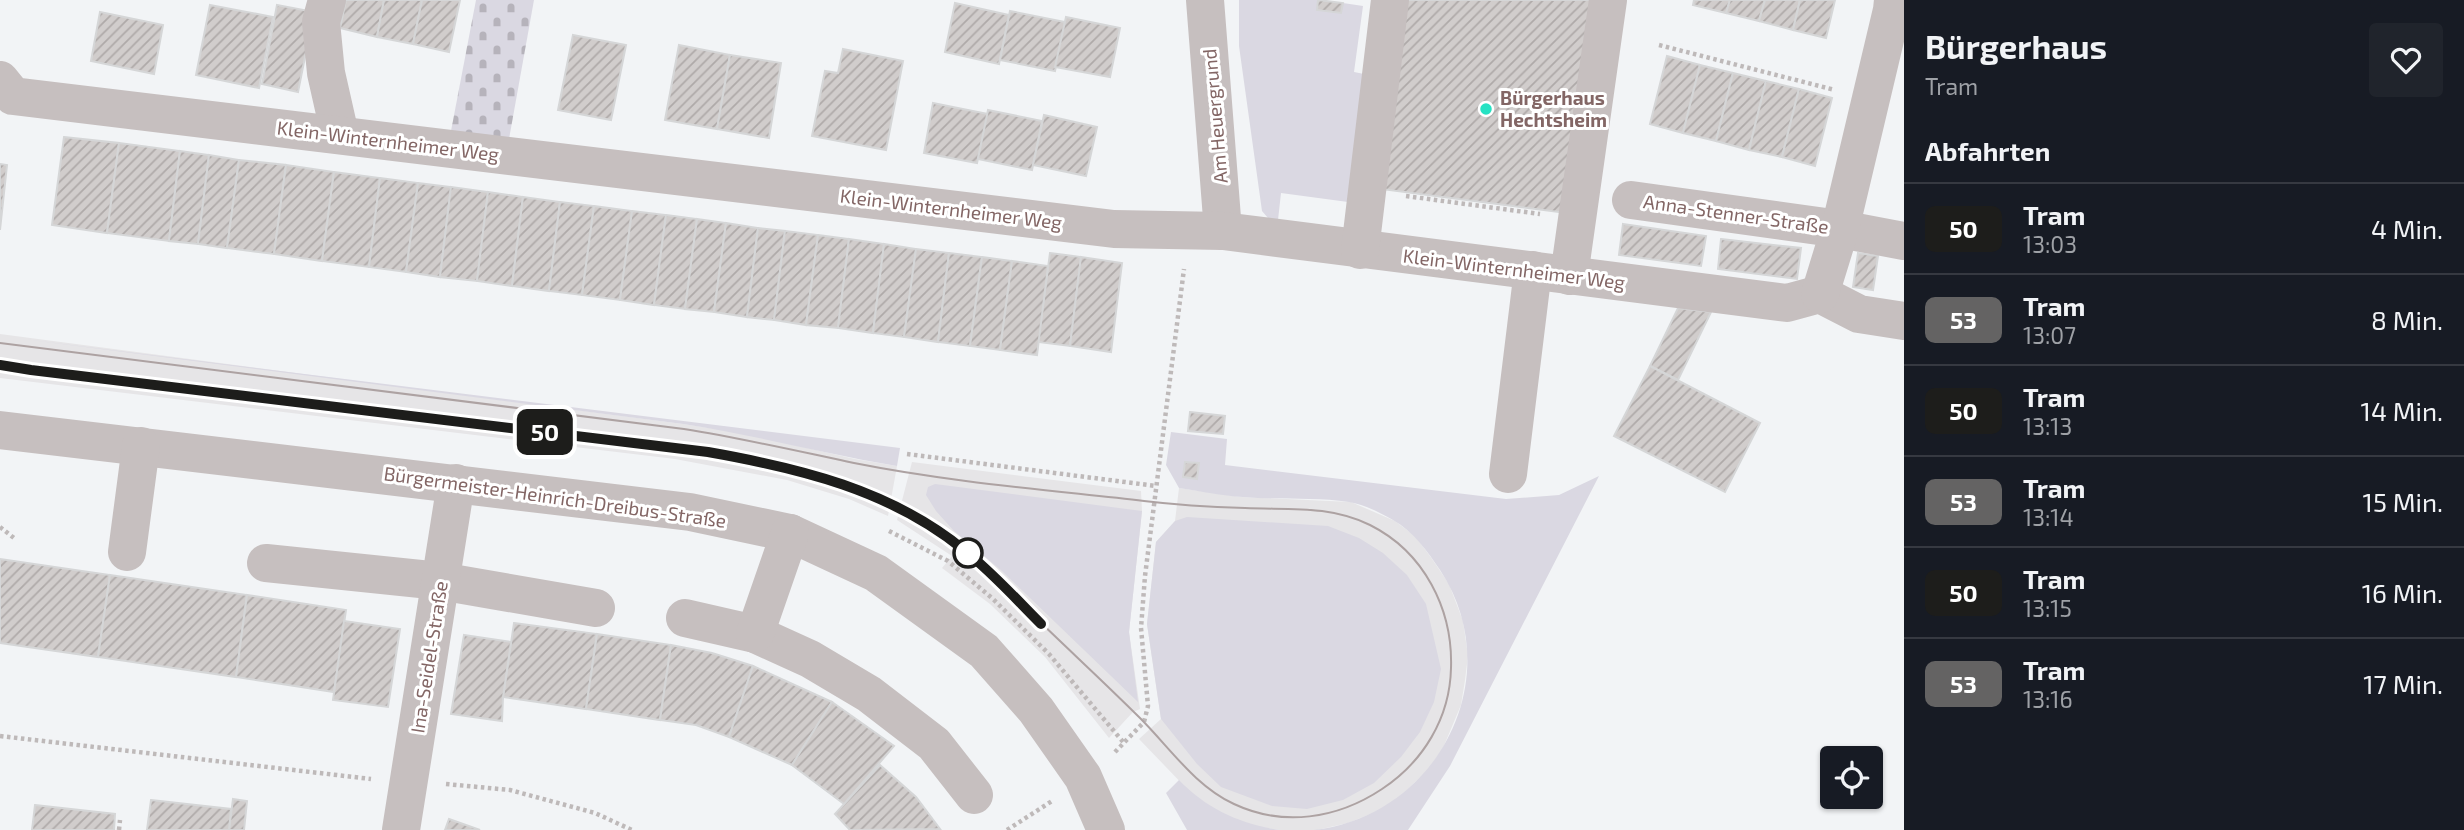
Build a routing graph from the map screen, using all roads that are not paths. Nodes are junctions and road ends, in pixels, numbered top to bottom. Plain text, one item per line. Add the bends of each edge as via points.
1 (327, 0) edge
2 (1205, 0) edge
3 (1390, 0) edge
4 (1608, 0) edge
5 (1892, 0) edge
6 (0, 80) edge
7 (340, 135) junction
8 (1631, 200) dead end
9 (1840, 229) junction
10 (1212, 231) junction
11 (1904, 241) edge
12 (1360, 250) junction
13 (1551, 273) junction
14 (1820, 294) junction
15 (1904, 321) edge
16 (0, 430) edge
17 (141, 446) junction
18 (1507, 474) dead end
19 (456, 483) junction
20 (790, 533) junction
21 (127, 552) dead end
22 (266, 563) dead end
23 (440, 581) junction
24 (596, 608) dead end
25 (685, 618) dead end
26 (755, 634) junction
27 (974, 795) dead end
28 (401, 830) edge
29 (1106, 830) edge

1 - 7 street via 321,22 326,74
2 - 10 street, Am Heuergrund
3 - 12 street
4 - 13 street via 1577,219
5 - 9 street, Anna-Stenner-Straße
6 - 7 street, Klein-Winternheimer Weg via 13,96
7 - 10 street, Klein-Winternheimer Weg via 1114,229
8 - 9 street, Anna-Stenner-Straße
9 - 11 street
9 - 14 street, Anna-Stenner-Straße
10 - 12 street, Klein-Winternheimer Weg
12 - 13 street, Klein-Winternheimer Weg
13 - 14 street, Klein-Winternheimer Weg via 1787,303
13 - 18 street
14 - 15 street via 1859,314
16 - 17 street, Bürgermeister-Heinrich-Dreibus-Straße
17 - 19 street, Bürgermeister-Heinrich-Dreibus-Straße
17 - 21 street
19 - 20 street, Bürgermeister-Heinrich-Dreibus-Straße via 690,512
19 - 23 street, Ina-Seidel-Straße
20 - 26 street
20 - 29 street, Bürgermeister-Heinrich-Dreibus-Straße via 876,573 984,651 1036,710 1083,777
22 - 23 street
23 - 24 street
23 - 28 street, Ina-Seidel-Straße
25 - 26 street
26 - 27 street via 869,694 934,744

